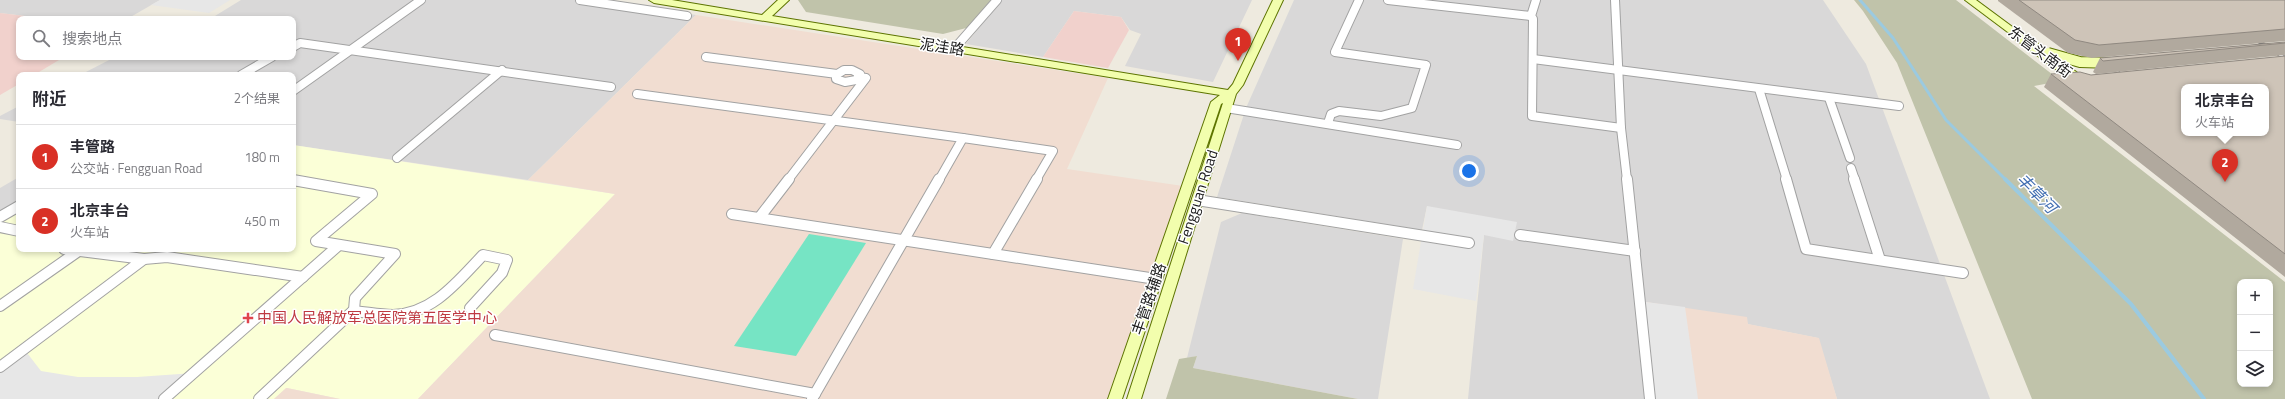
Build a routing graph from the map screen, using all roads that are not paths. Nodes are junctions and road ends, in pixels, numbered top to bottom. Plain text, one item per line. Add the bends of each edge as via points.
1 (421, 0) edge
2 (580, 0) edge
3 (654, 0) edge
4 (784, 0) edge
5 (997, 0) edge
6 (1271, 0) edge
7 (1278, 0) edge
8 (1359, 0) edge
9 (1388, 0) edge
10 (1536, 0) edge
11 (1615, 0) edge
12 (1970, 0) edge
13 (688, 16) dead end
14 (1531, 16) junction
15 (764, 18) junction
16 (2017, 34) junction
17 (296, 45) edge
18 (954, 49) junction
19 (352, 50) junction
20 (706, 57) dead end
21 (1532, 59) junction
22 (267, 60) edge
23 (2122, 62) edge
24 (502, 70) junction
25 (1617, 71) junction
26 (246, 72) edge
27 (837, 74) junction
28 (859, 77) junction
29 (2091, 81) edge
30 (611, 87) dead end
31 (1759, 89) junction
32 (296, 90) edge
33 (637, 94) dead end
34 (1231, 94) junction
35 (1829, 98) junction
36 (1899, 106) dead end
37 (1226, 108) junction
38 (833, 121) junction
39 (1328, 123) junction
40 (1620, 128) junction
41 (963, 138) junction
42 (1457, 145) dead end
43 (397, 158) dead end
44 (1850, 158) dead end
45 (1851, 168) dead end
46 (1189, 178) junction
47 (296, 181) edge
48 (1197, 198) junction
49 (16, 208) edge
50 (732, 214) dead end
51 (0, 217) edge
52 (760, 218) junction
53 (0, 227) edge
54 (16, 230) edge
55 (1520, 235) dead end
56 (903, 241) junction
57 (1469, 243) dead end
58 (339, 245) junction
59 (1635, 251) junction
60 (77, 252) edge
61 (94, 252) edge
62 (993, 254) junction
63 (144, 259) junction
64 (1880, 260) junction
65 (1963, 273) dead end
66 (302, 277) junction
67 (1156, 279) junction
68 (0, 306) edge
69 (470, 308) dead end
70 (353, 311) junction
71 (495, 335) dead end
72 (0, 367) edge
73 (813, 397) edge
74 (164, 399) edge
75 (259, 399) edge
76 (1115, 399) edge
77 (1134, 399) edge
78 (1650, 399) edge

1 - 19 street
2 - 13 street
3 - 15 street, 泥洼路
4 - 15 street
5 - 18 street
6 - 34 street, Fengguan Road via 1230,84
7 - 34 street via 1238,85
8 - 39 street via 1335,52 1426,65 1412,108 1381,116 1339,111 1331,114
9 - 14 street
10 - 14 street
11 - 25 street
12 - 16 street, 东管头南街
14 - 21 street
15 - 18 street, 泥洼路
16 - 23 street, bridge via 2038,49 2062,59 2092,65
16 - 29 street, 东管头南街, bridge via 2074,78 2083,82
17 - 19 street via 300,43
18 - 34 street, 泥洼路
19 - 24 street
19 - 32 street
20 - 27 street
21 - 25 street
21 - 40 street via 1532,116
22 - 26 street
24 - 30 street
24 - 43 street
25 - 31 street
25 - 40 street
27 - 28 street via 844,70 852,70 858,72
27 - 28 street via 836,79 845,82
28 - 38 street via 866,78
31 - 35 street
31 - 64 street via 1806,249
33 - 38 street
34 - 37 street, Fengguan Road
34 - 46 street, 丰管路辅路 via 1216,102
35 - 36 street
35 - 44 street
37 - 39 street
37 - 48 street, Fengguan Road
38 - 41 street
38 - 52 street
39 - 42 street
40 - 59 street
41 - 56 street
41 - 62 street via 1053,151
45 - 64 street
46 - 48 street
46 - 67 street, 丰管路辅路
47 - 58 street via 372,194 316,241
48 - 57 street
48 - 77 street, Fengguan Road
49 - 51 street
50 - 52 street
52 - 56 street
53 - 54 street
55 - 59 street
56 - 62 street
56 - 73 street
58 - 66 street
58 - 70 street via 395,254 355,298
59 - 78 street
60 - 68 street
61 - 63 street
62 - 67 street
63 - 66 street via 167,257
63 - 72 street
64 - 65 street
66 - 74 street
67 - 76 street, 丰管路辅路
69 - 70 street via 502,273 507,260 483,255 434,304 422,310 394,316
70 - 75 street
71 - 73 street

